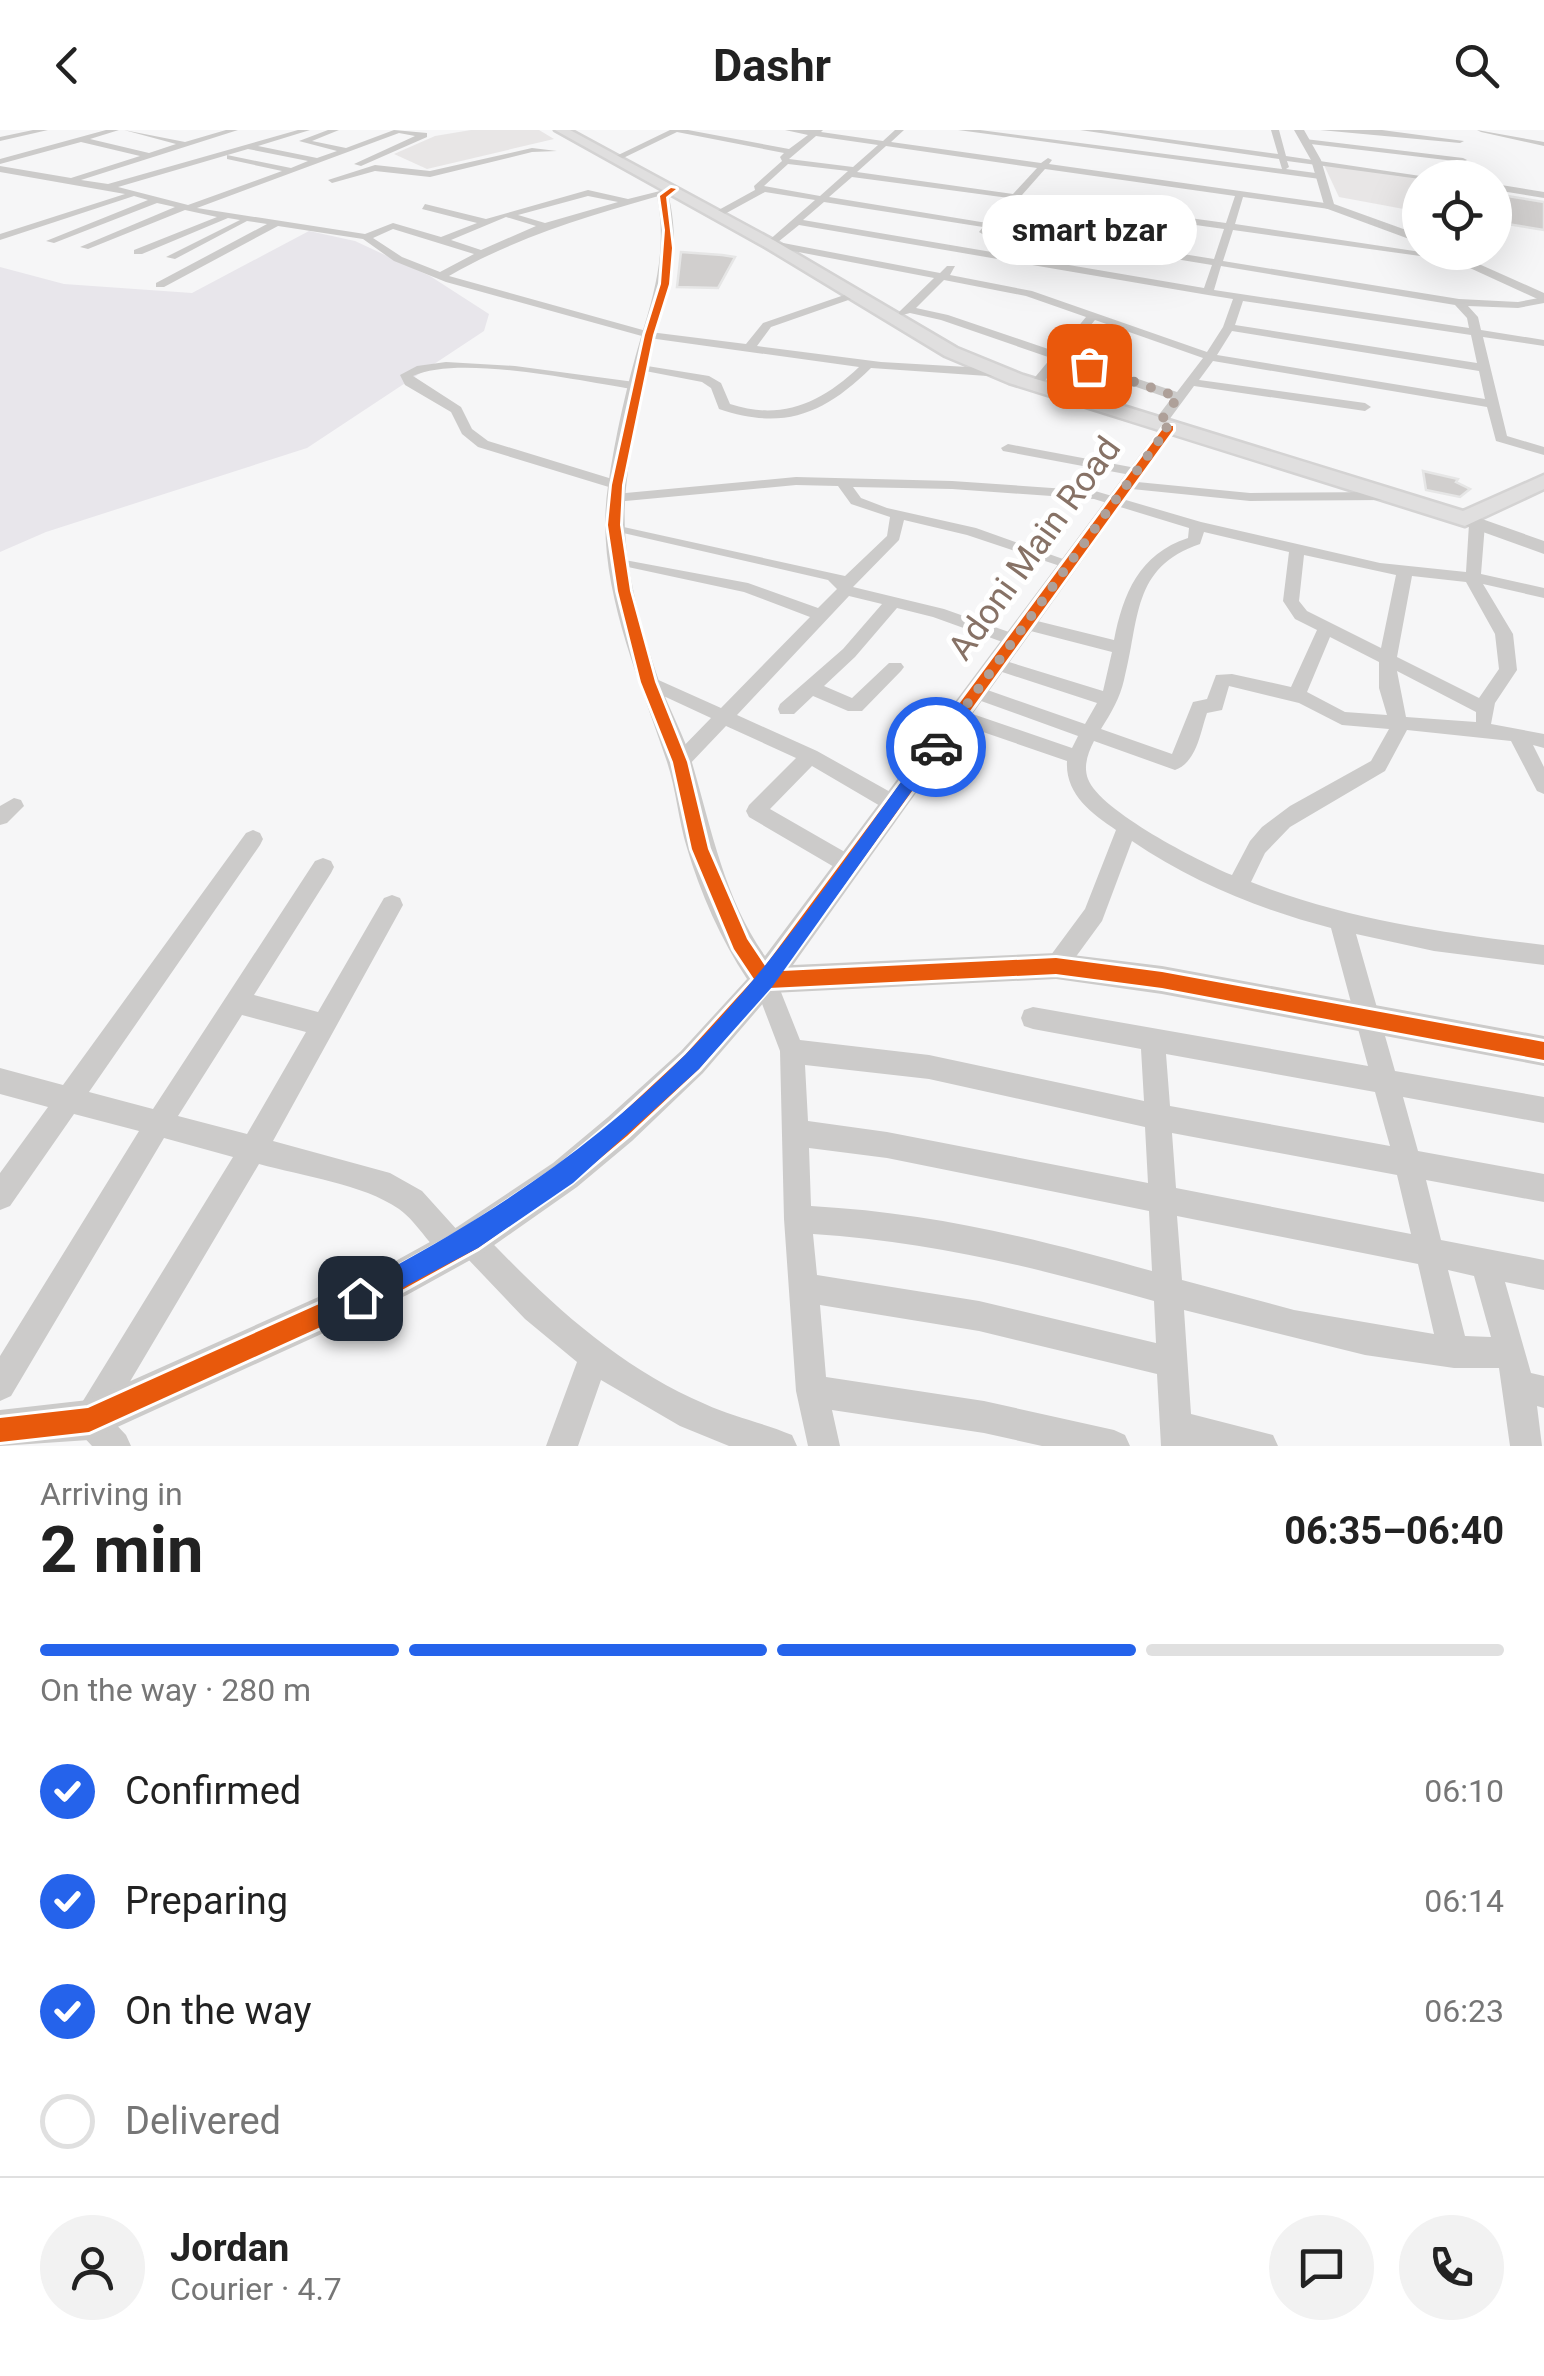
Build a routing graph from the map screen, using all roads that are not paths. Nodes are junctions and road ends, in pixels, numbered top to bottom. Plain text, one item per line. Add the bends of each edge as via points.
1 (44, 130) edge
2 (115, 130) edge
3 (128, 130) edge
4 (180, 130) edge
5 (233, 130) edge
6 (287, 130) edge
7 (335, 130) edge
8 (400, 130) edge
9 (561, 130) edge
10 (676, 130) edge
11 (789, 130) edge
12 (900, 130) edge
13 (962, 130) edge
14 (1076, 130) edge
15 (1084, 130) edge
16 (1200, 130) edge
17 (1223, 130) edge
18 (1275, 130) edge
19 (1324, 130) edge
20 (1440, 130) edge
21 (1481, 130) edge
22 (975, 131) edge
23 (346, 132) dead end
24 (816, 132) edge
25 (1378, 132) edge
26 (140, 133) junction
27 (1133, 133) edge
28 (195, 134) dead end
29 (302, 134) edge
30 (373, 135) edge
31 (0, 136) edge
32 (256, 136) junction
33 (1302, 136) edge
34 (81, 140) junction
35 (274, 140) junction
36 (1063, 143) junction
37 (1461, 143) edge
38 (103, 144) junction
39 (185, 144) junction
40 (1544, 144) edge
41 (1400, 145) dead end
42 (329, 146) junction
43 (883, 146) junction
44 (250, 147) junction
45 (817, 148) dead end
46 (348, 150) junction
47 (552, 151) dead end
48 (274, 152) junction
49 (792, 153) junction
50 (853, 154) dead end
51 (222, 155) junction
52 (949, 155) junction
53 (150, 156) junction
54 (871, 156) junction
55 (1282, 156) junction
56 (300, 157) junction
57 (614, 158) junction
58 (171, 160) junction
59 (1316, 160) junction
60 (320, 161) junction
61 (184, 163) junction
62 (0, 165) edge
63 (938, 165) dead end
64 (274, 166) junction
65 (1041, 168) junction
66 (293, 171) junction
67 (854, 172) junction
68 (1286, 172) junction
69 (928, 174) dead end
70 (1402, 174) edge
71 (1320, 176) junction
72 (73, 180) junction
73 (332, 180) junction
74 (918, 184) junction
75 (109, 186) junction
76 (316, 186) dead end
77 (673, 190) junction
78 (764, 190) junction
79 (1512, 190) edge
80 (200, 192) junction
81 (136, 194) junction
82 (1240, 194) junction
83 (1544, 195) edge
84 (218, 197) junction
85 (1014, 198) junction
86 (161, 200) junction
87 (823, 200) junction
88 (235, 201) dead end
89 (626, 202) junction
90 (1297, 202) junction
91 (251, 206) dead end
92 (1329, 206) junction
93 (187, 207) junction
94 (425, 207) dead end
95 (514, 214) junction
96 (718, 214) junction
97 (228, 216) junction
98 (250, 219) junction
99 (486, 222) junction
100 (800, 222) junction
101 (276, 223) junction
102 (545, 226) junction
103 (988, 227) junction
104 (1229, 229) junction
105 (1402, 232) edge
106 (0, 237) edge
107 (366, 237) junction
108 (51, 241) dead end
109 (441, 241) junction
110 (770, 244) junction
111 (85, 247) dead end
112 (1402, 250) edge
113 (967, 251) junction
114 (138, 252) dead end
115 (482, 253) junction
116 (171, 258) dead end
117 (1218, 262) junction
118 (1479, 270) edge
119 (945, 275) junction
120 (441, 276) junction
121 (160, 286) dead end
122 (1208, 292) junction
123 (853, 295) junction
124 (1239, 297) junction
125 (1544, 299) edge
126 (1459, 302) junction
127 (909, 310) junction
128 (1094, 314) junction
129 (894, 320) junction
130 (1229, 328) junction
131 (649, 335) junction
132 (1475, 335) junction
133 (1544, 342) edge
134 (749, 348) junction
135 (1059, 356) junction
136 (1210, 357) junction
137 (869, 364) junction
138 (1484, 368) junction
139 (1002, 373) junction
140 (640, 378) junction
141 (1190, 382) junction
142 (1036, 385) junction
143 (1178, 397) junction
144 (1492, 404) junction
145 (1364, 407) dead end
146 (1163, 427) junction
147 (1008, 448) dead end
148 (1544, 451) edge
149 (1544, 481) edge
150 (842, 482) junction
151 (1127, 486) junction
152 (616, 492) junction
153 (1388, 496) junction
154 (898, 514) junction
155 (1471, 522) junction
156 (1197, 526) junction
157 (614, 527) junction
158 (1544, 548) edge
159 (1297, 551) junction
160 (620, 561) junction
161 (1070, 564) junction
162 (1405, 572) junction
163 (1473, 581) junction
164 (845, 588) junction
165 (1544, 592) edge
166 (891, 604) junction
167 (822, 615) junction
168 (1325, 630) junction
169 (1011, 643) junction
170 (1122, 648) junction
171 (1387, 661) junction
172 (895, 667) dead end
173 (648, 682) junction
174 (811, 688) junction
175 (1295, 698) junction
176 (1108, 700) junction
177 (967, 704) junction
178 (787, 710) dead end
179 (723, 713) junction
180 (1484, 718) junction
181 (1400, 725) junction
182 (1088, 734) junction
183 (1518, 735) junction
184 (1544, 742) edge
185 (810, 756) junction
186 (1077, 757) junction
187 (680, 762) junction
188 (1544, 786) edge
189 (894, 804) junction
190 (1127, 828) junction
191 (252, 839) dead end
192 (849, 865) junction
193 (323, 867) dead end
194 (1238, 887) junction
195 (392, 905) dead end
196 (1340, 918) junction
197 (1544, 955) edge
198 (1056, 966) junction
199 (765, 980) junction
200 (236, 1002) junction
201 (1032, 1018) dead end
202 (1367, 1019) junction
203 (324, 1026) junction
204 (1154, 1040) junction
205 (792, 1050) junction
206 (1544, 1052) edge
207 (0, 1081) edge
208 (1386, 1082) junction
209 (68, 1101) junction
210 (1544, 1110) edge
211 (1157, 1117) junction
212 (158, 1124) junction
213 (796, 1132) junction
214 (256, 1146) junction
215 (1407, 1160) junction
216 (1544, 1188) edge
217 (0, 1196) edge
218 (1162, 1201) junction
219 (798, 1219) junction
220 (462, 1244) junction
221 (1428, 1249) junction
222 (1485, 1262) junction
223 (1544, 1275) edge
224 (805, 1288) junction
225 (1168, 1291) junction
226 (1509, 1352) junction
227 (1454, 1353) junction
228 (594, 1356) junction
229 (1171, 1362) junction
230 (0, 1386) edge
231 (1532, 1388) edge
232 (812, 1391) junction
233 (89, 1420) junction
234 (0, 1430) edge
235 (1176, 1436) edge
236 (115, 1446) edge
237 (562, 1446) edge
238 (780, 1446) edge
239 (824, 1446) edge
240 (1114, 1446) edge
241 (1262, 1446) edge
242 (1526, 1446) edge

1 - 31 street
2 - 34 street
3 - 26 street
4 - 28 street
5 - 32 street
5 - 39 street
6 - 29 street
7 - 23 street
7 - 29 street
8 - 30 street
8 - 60 street via 424,135 358,164
9 - 57 main road
10 - 49 street
10 - 57 street
11 - 24 street
12 - 43 street
13 - 22 street
14 - 36 street
15 - 27 street
16 - 17 street
18 - 55 street
19 - 25 street
20 - 37 street
21 - 40 street
22 - 36 street
22 - 52 street
24 - 43 street
24 - 49 street
25 - 37 street
26 - 38 street
26 - 39 street
27 - 55 street
29 - 35 street
29 - 42 street
29 - 48 street
30 - 46 street
32 - 35 street
32 - 58 street
33 - 37 street via 1341,154 1464,170
33 - 59 street
34 - 38 street
34 - 62 street
35 - 44 street
36 - 65 street
36 - 68 street
37 - 41 street
38 - 53 street
39 - 53 street
42 - 46 street
42 - 56 street
43 - 52 street
43 - 54 street
44 - 48 street
44 - 51 street
45 - 49 street
46 - 60 street
47 - 73 street via 430,174 375,168
48 - 56 street
49 - 67 street
49 - 78 street via 756,186
50 - 54 street
51 - 61 street
51 - 64 street
52 - 63 street
52 - 65 street
53 - 58 street
53 - 72 street
54 - 67 street
55 - 59 street
55 - 68 street
56 - 60 street
57 - 77 main road
58 - 61 street
59 - 70 street
59 - 71 street
60 - 66 street
61 - 75 street
62 - 72 street
64 - 66 street
64 - 80 street
65 - 82 street
65 - 85 street
66 - 73 street
66 - 84 street
67 - 74 street
67 - 87 street
68 - 71 street
68 - 90 street
69 - 74 street
71 - 92 street
72 - 75 street
73 - 76 street
74 - 85 street
75 - 81 street
77 - 89 street
77 - 96 main road
77 - 131 street via 663,196 668,251
78 - 87 street
78 - 96 street
79 - 83 street
80 - 84 street
80 - 86 street
81 - 86 street
81 - 106 street
82 - 90 street
82 - 104 street
84 - 88 street
84 - 93 street
85 - 103 street
85 - 104 street
86 - 93 street
86 - 108 street
87 - 100 street
87 - 103 street
89 - 95 street via 588,192
89 - 102 street
90 - 92 street
91 - 97 street
92 - 105 street
93 - 97 street
93 - 111 street
94 - 99 street
95 - 99 street
95 - 102 street
96 - 110 main road
97 - 98 street
97 - 114 street
98 - 101 street
98 - 116 street
99 - 109 street
100 - 110 street
100 - 113 street
101 - 107 street
101 - 121 street
102 - 115 street
103 - 113 street
103 - 117 street
104 - 112 street
104 - 117 street
107 - 109 street via 393,226
107 - 120 street
109 - 115 street
110 - 119 street
110 - 123 main road
113 - 119 street
113 - 122 street
115 - 120 street
117 - 122 street
117 - 126 street
118 - 125 street
119 - 127 street
119 - 128 street
120 - 131 street
122 - 124 street
123 - 129 main road
123 - 134 street via 768,325
124 - 130 street
124 - 132 street
125 - 126 street
126 - 132 street via 1472,317
127 - 129 street
127 - 135 street
128 - 135 street
128 - 136 street
129 - 139 main road
130 - 136 street
130 - 138 street
131 - 134 street
131 - 140 street
132 - 133 street
132 - 138 street
134 - 137 street
135 - 142 street
135 - 143 street
136 - 141 street
136 - 144 street
137 - 139 street
137 - 140 street via 808,411 782,417 724,406 717,386 705,379
138 - 144 street
139 - 142 main road
140 - 152 street
140 - 152 street via 449,363 406,374 456,410 484,444
141 - 143 street
141 - 145 street
142 - 146 main road
143 - 146 street
144 - 148 street via 1500,438
146 - 151 street, Adoni Main Road
146 - 153 main road, Adoni Main Road
147 - 151 street
149 - 155 main road
150 - 151 street via 1065,491
150 - 152 street
150 - 154 street via 856,501
151 - 153 street via 1250,497
151 - 156 street via 1156,517
151 - 161 street, Adoni Main Road
152 - 157 street
153 - 155 main road, Adoni Main Road
154 - 161 street
154 - 164 street via 894,537
155 - 158 street
155 - 163 street
156 - 159 street
156 - 170 street via 1195,541 1169,547 1133,593
157 - 160 street
157 - 164 street via 832,576
159 - 162 street
159 - 168 street via 1294,608
160 - 167 street via 748,588
160 - 173 street
161 - 169 street, Adoni Main Road
162 - 163 street
162 - 171 street
163 - 165 street
163 - 180 street via 1504,634 1508,670
164 - 166 street
164 - 167 street
166 - 169 street via 938,613
166 - 174 street
167 - 179 street
168 - 171 street
168 - 175 street
169 - 170 street
169 - 176 street
169 - 177 street, Adoni Main Road
170 - 176 street
171 - 180 street
171 - 181 street via 1388,703
172 - 174 street via 855,706
173 - 179 street
173 - 187 street
174 - 178 street
175 - 181 street via 1345,718
175 - 182 street via 1222,679 1215,705 1200,707 1175,763
176 - 182 street
177 - 182 street
177 - 186 street
177 - 189 street, Adoni Main Road
179 - 185 street
179 - 187 street
180 - 181 street
180 - 183 street
181 - 194 street via 1377,768 1272,826
182 - 186 street
183 - 184 street
183 - 188 street
185 - 189 street
185 - 192 street via 756,811
186 - 190 street via 1082,790
187 - 199 street via 714,890
189 - 192 street, Adoni Main Road
190 - 194 street via 1181,864
190 - 198 street via 1094,914
191 - 209 street
192 - 199 street, Adoni Main Road
193 - 200 street
194 - 196 street
195 - 203 street
196 - 197 street via 1444,942
196 - 202 street
198 - 199 street
198 - 202 street
199 - 205 street
199 - 220 street, Adoni Main Road via 620,1130
200 - 203 street
200 - 212 street
201 - 204 street
202 - 206 street
202 - 208 street
203 - 214 street
204 - 208 street
204 - 211 street
205 - 211 street via 929,1067
205 - 213 street
207 - 209 street
208 - 210 street
208 - 215 street
209 - 212 street
209 - 217 street
211 - 215 street
211 - 218 street
212 - 214 street
212 - 230 street
213 - 218 street
213 - 219 street
214 - 220 street via 380,1183
214 - 233 street
215 - 216 street
215 - 221 street
218 - 221 street
218 - 225 street
219 - 224 street
219 - 225 street via 945,1234
220 - 228 street
220 - 233 street, Adoni Main Road via 394,1282
221 - 222 street
221 - 227 street
222 - 223 street
222 - 226 street
224 - 229 street via 980,1316
224 - 232 street
225 - 227 street via 1354,1337
225 - 229 street
226 - 227 street
226 - 231 street
228 - 237 street
228 - 238 street via 686,1414
229 - 235 street
231 - 242 street
232 - 239 street
232 - 240 street via 984,1417
233 - 234 street, Adoni Main Road
233 - 236 street
235 - 241 street

